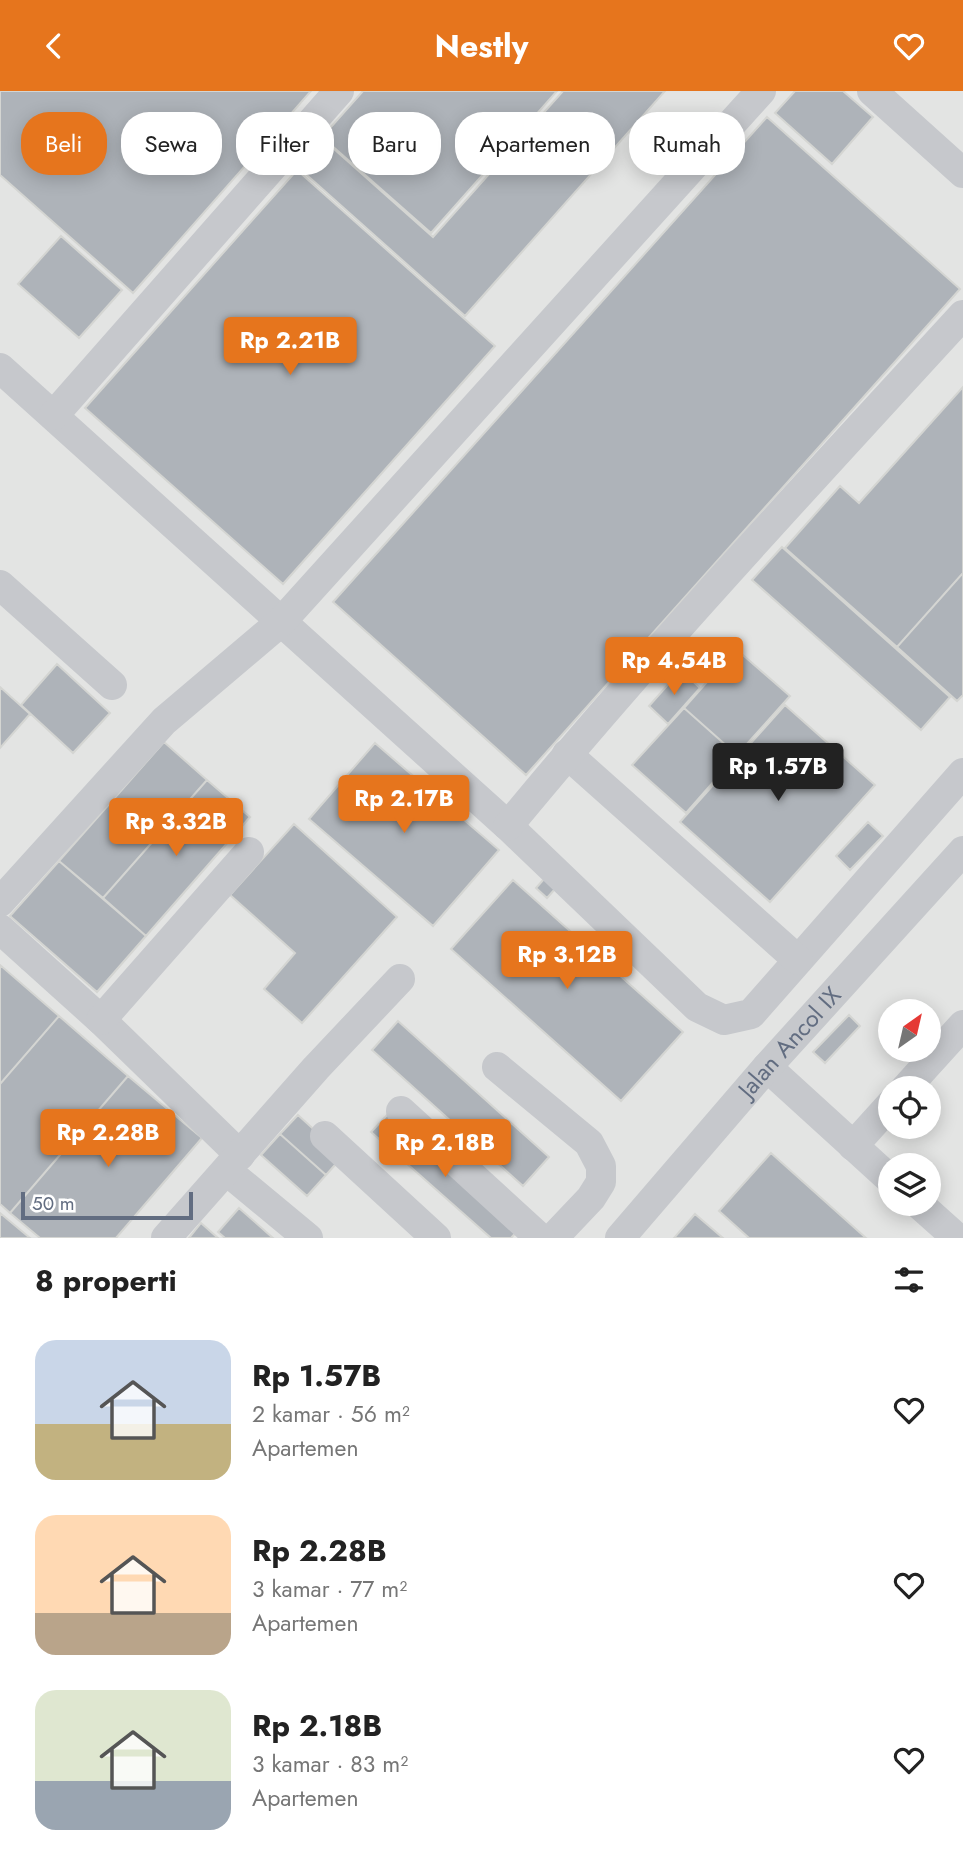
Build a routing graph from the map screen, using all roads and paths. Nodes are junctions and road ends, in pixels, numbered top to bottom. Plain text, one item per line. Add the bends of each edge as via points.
1 (339, 91) edge
2 (761, 91) edge
3 (872, 91) edge
4 (963, 173) edge
5 (963, 315) edge
6 (0, 368) edge
7 (54, 415) junction
8 (0, 585) edge
9 (282, 621) junction
10 (112, 685) dead end
11 (567, 754) junction
12 (963, 773) edge
13 (508, 826) junction
14 (249, 852) dead end
15 (963, 852) edge
16 (0, 902) edge
17 (0, 929) edge
18 (798, 960) junction
19 (400, 979) dead end
20 (101, 1020) junction
21 (963, 1025) edge
22 (497, 1067) dead end
23 (767, 1067) junction
24 (917, 1076) edge
25 (401, 1111) dead end
26 (878, 1118) edge
27 (325, 1136) dead end
28 (853, 1146) junction
29 (233, 1163) junction
30 (878, 1168) edge
31 (932, 1216) edge
32 (166, 1238) edge
33 (308, 1238) edge
34 (436, 1238) edge
35 (540, 1238) edge
36 (553, 1238) edge
37 (620, 1238) edge
38 (957, 1238) edge

1 - 7 lane
2 - 9 lane
3 - 4 lane
5 - 11 lane
6 - 7 lane
7 - 9 lane
8 - 10 lane
9 - 13 lane
9 - 16 lane via 164,722
11 - 13 lane
11 - 18 lane
12 - 18 lane
13 - 18 lane via 697,1007 724,1020 751,1014
14 - 20 lane
15 - 23 lane, Jalan Ancol IX
17 - 20 lane
19 - 29 lane
20 - 29 lane
21 - 24 lane
22 - 36 lane via 589,1143 601,1166 601,1182 591,1198
23 - 28 lane
23 - 37 lane, Jalan Ancol IX
25 - 35 lane
26 - 28 lane
27 - 34 lane
28 - 30 lane
29 - 32 lane
29 - 33 lane
31 - 38 lane

